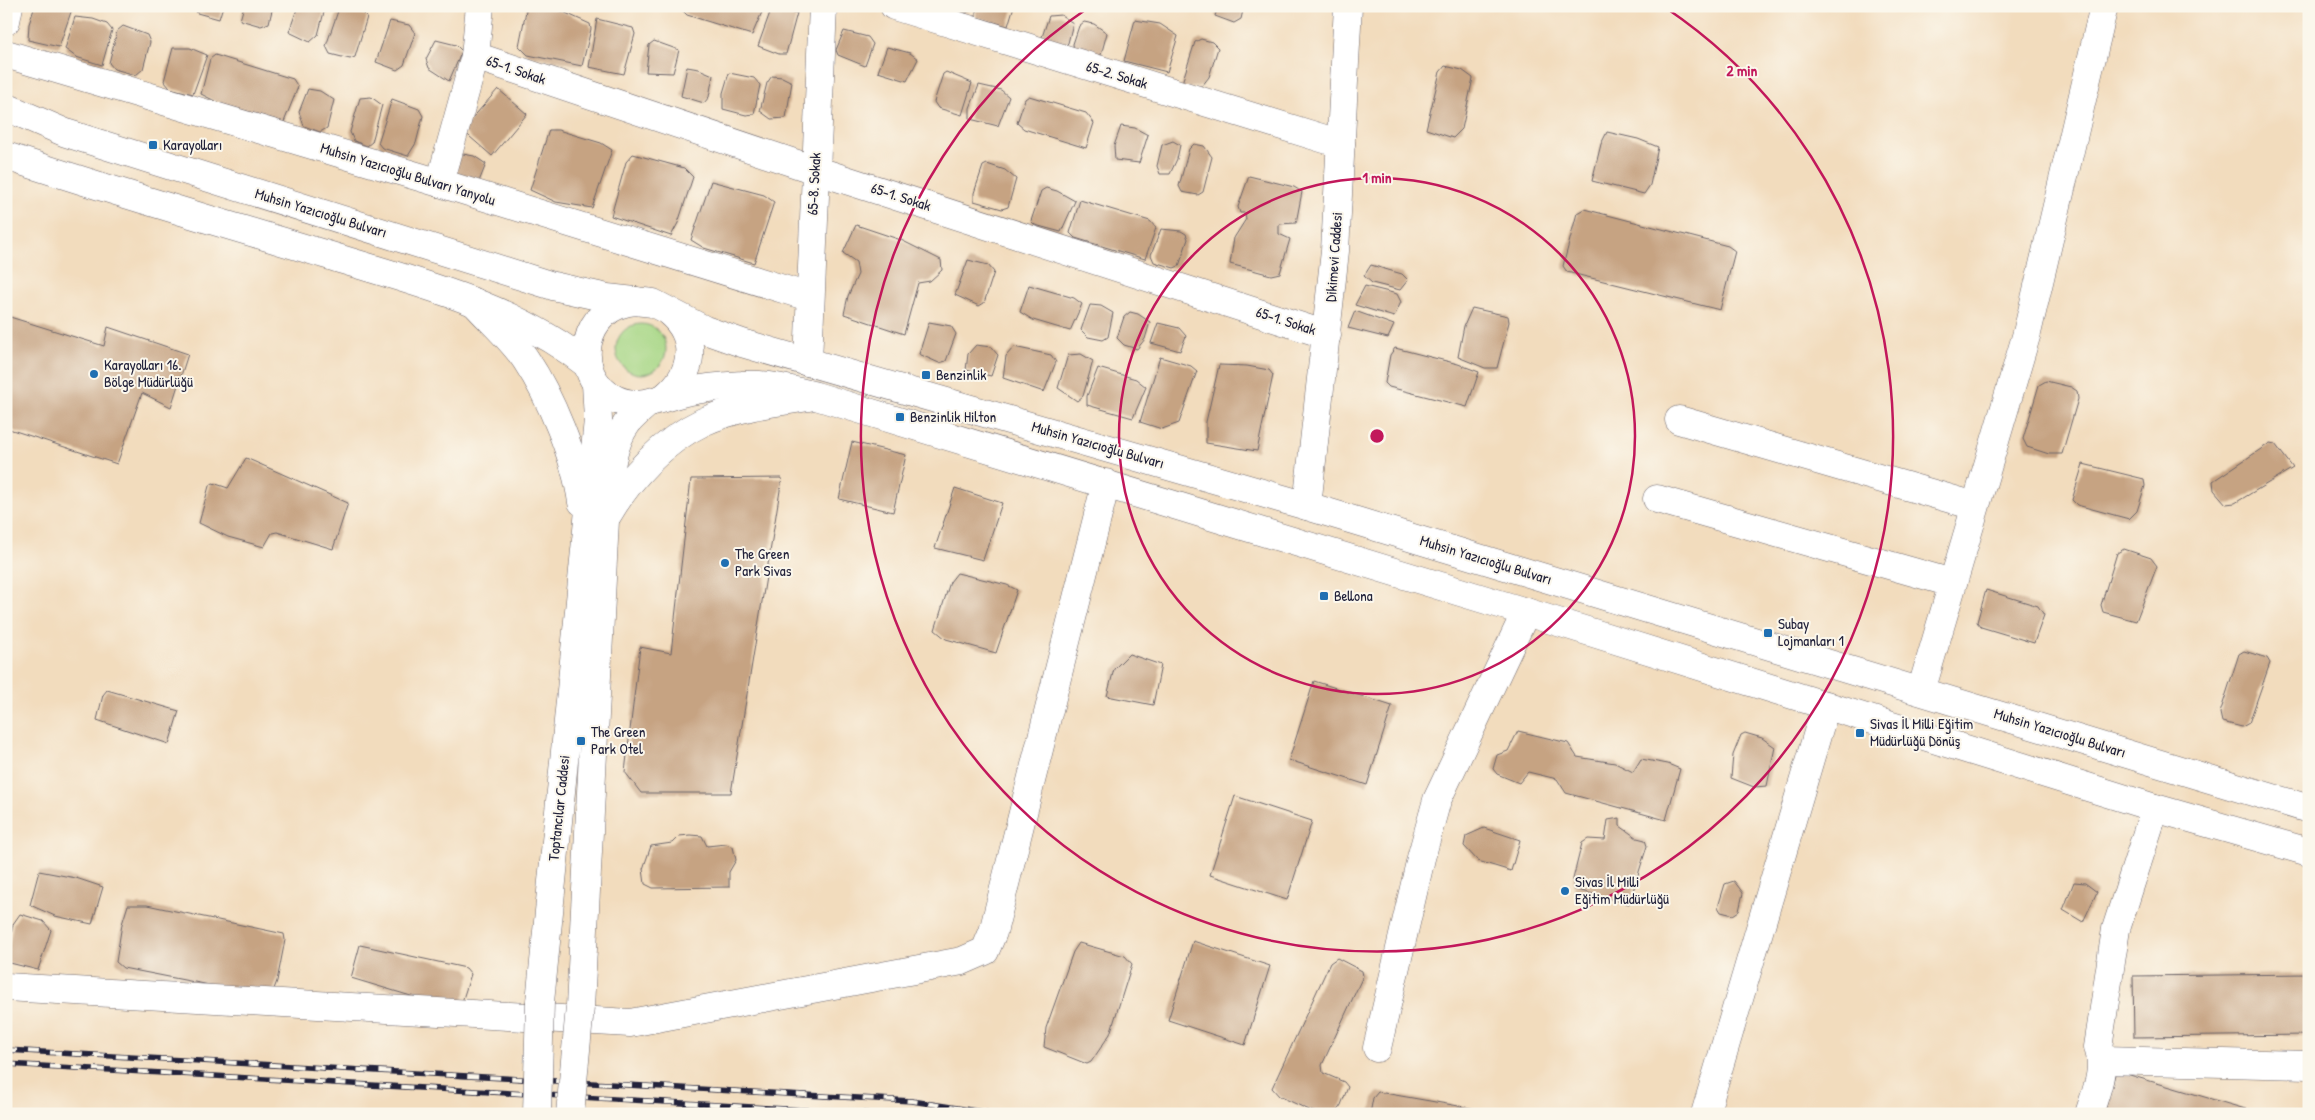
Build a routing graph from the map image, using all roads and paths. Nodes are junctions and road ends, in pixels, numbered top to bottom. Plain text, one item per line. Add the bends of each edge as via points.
1 (9, 6) edge
2 (479, 6) edge
3 (823, 6) edge
4 (894, 6) edge
5 (1348, 6) edge
6 (2104, 6) edge
7 (6, 21) edge
8 (6, 54) edge
9 (475, 56) junction
10 (6, 108) edge
11 (1341, 144) junction
12 (6, 156) edge
13 (815, 170) junction
14 (440, 183) junction
15 (809, 297) junction
16 (474, 302) junction
17 (653, 305) junction
18 (1327, 335) junction
19 (808, 362) junction
20 (592, 374) junction
21 (816, 396) junction
22 (657, 400) junction
23 (1680, 420) dead end
24 (1106, 484) junction
25 (1657, 499) dead end
26 (1307, 506) junction
27 (1975, 506) junction
28 (595, 524) junction
29 (1952, 583) junction
30 (1526, 612) junction
31 (1921, 690) junction
32 (1826, 705) junction
33 (2155, 808) junction
34 (2309, 809) edge
35 (2309, 852) edge
36 (6, 987) edge
37 (1377, 1048) dead end
38 (2103, 1060) junction
39 (2309, 1065) edge
40 (537, 1114) edge
41 (570, 1114) edge
42 (1705, 1114) edge
43 (2089, 1114) edge

1 - 7 street
2 - 9 street
3 - 13 street, 65-8. Sokak
4 - 11 street, 65-2. Sokak
5 - 11 street, Dikimevi Caddesi
6 - 27 street via 2026,333
8 - 14 street, Muhsin Yazıcıoğlu Bulvarı Yanyolu
9 - 13 street, 65-1. Sokak
9 - 14 street
10 - 17 street, Muhsin Yazıcıoğlu Bulvarı via 66,133 553,286
11 - 18 street, Dikimevi Caddesi
12 - 16 street
13 - 15 street, 65-8. Sokak
13 - 18 street, 65-1. Sokak
14 - 15 street, Muhsin Yazıcıoğlu Bulvarı Yanyolu
15 - 19 street, 65-8. Sokak
16 - 20 street via 558,344
16 - 28 street via 525,359 549,400
17 - 19 street, Muhsin Yazıcıoğlu Bulvarı via 705,330
17 - 20 street via 628,302 615,306 595,322 586,347
17 - 22 street via 683,327 689,352 683,377
18 - 26 street, Dikimevi Caddesi
19 - 26 street, Muhsin Yazıcıoğlu Bulvarı
20 - 22 street via 616,400 629,404
20 - 28 street, Toptancılar Caddesi via 599,403
21 - 22 street via 759,384 708,388
21 - 24 street
21 - 28 street via 776,402 702,422 648,462
22 - 28 street, Toptancılar Caddesi via 631,419 622,432
23 - 27 street
24 - 30 street
24 - 36 street via 994,932 984,951 962,961 630,1023
25 - 29 street
26 - 31 street, Muhsin Yazıcıoğlu Bulvarı
27 - 29 street
28 - 40 street, Toptancılar Caddesi, bridge via 540,1002
28 - 41 street, Toptancılar Caddesi, bridge via 580,1007
29 - 31 street
30 - 32 street
30 - 37 street via 1437,800
31 - 34 street, Muhsin Yazıcıoğlu Bulvarı
32 - 33 street
32 - 42 street
33 - 35 street
33 - 38 street via 2116,929 2098,1047
38 - 39 street
38 - 43 street via 2100,1082

